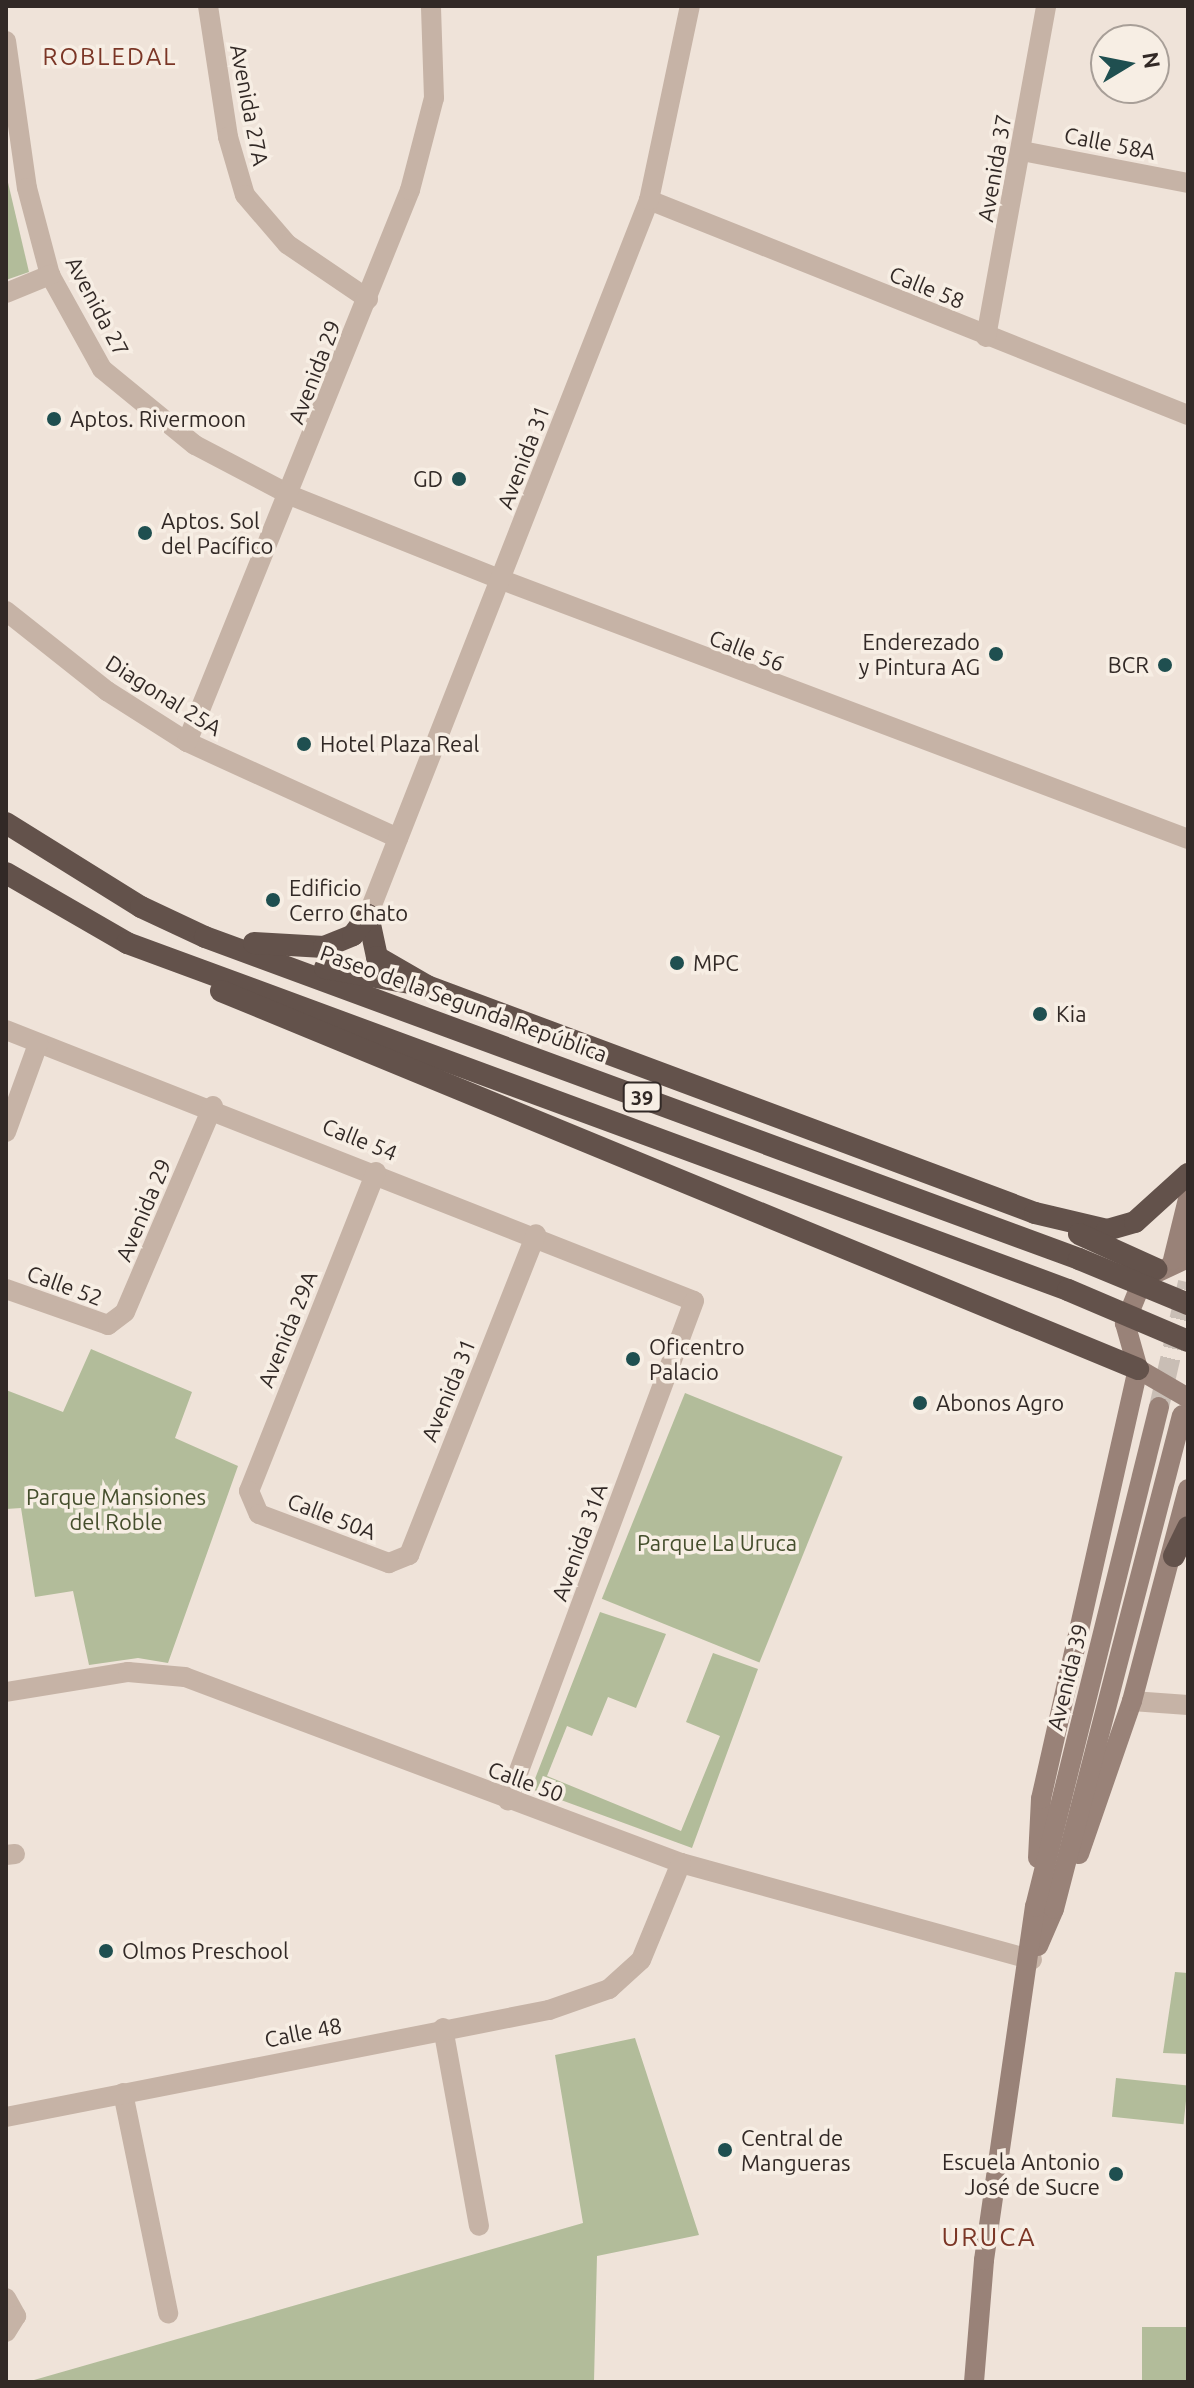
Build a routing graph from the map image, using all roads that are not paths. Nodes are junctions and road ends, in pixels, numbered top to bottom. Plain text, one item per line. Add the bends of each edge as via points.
1 (208, 6) edge
2 (431, 6) edge
3 (690, 6) edge
4 (1046, 6) edge
5 (6, 41) edge
6 (1022, 151) junction
7 (1188, 183) edge
8 (649, 200) junction
9 (50, 275) junction
10 (6, 293) edge
11 (368, 299) junction
12 (986, 337) junction
13 (1188, 415) edge
14 (292, 496) junction
15 (502, 580) junction
16 (6, 611) edge
17 (187, 742) junction
18 (6, 823) edge
19 (398, 838) junction
20 (1188, 839) edge
21 (6, 873) edge
22 (368, 915) junction
23 (205, 937) junction
24 (127, 943) junction
25 (270, 959) junction
26 (427, 986) junction
27 (6, 1030) edge
28 (38, 1044) junction
29 (213, 1106) junction
30 (6, 1132) edge
31 (376, 1172) junction
32 (1188, 1174) edge
33 (1188, 1199) edge
34 (1035, 1213) junction
35 (536, 1234) junction
36 (1172, 1262) edge
37 (6, 1289) edge
38 (694, 1301) joint
39 (1188, 1304) edge
40 (108, 1325) joint
41 (1188, 1341) edge
42 (1138, 1369) junction
43 (1185, 1406) edge
44 (1159, 1407) tunnel mouth
45 (1188, 1489) edge
46 (249, 1505) joint
47 (1188, 1527) edge
48 (1174, 1556) junction
49 (401, 1562) joint
50 (6, 1692) edge
51 (1132, 1701) junction
52 (1188, 1705) edge
53 (508, 1800) junction
54 (681, 1863) junction
55 (1044, 1908) junction
56 (1032, 1960) junction
57 (443, 2028) junction
58 (123, 2093) junction
59 (6, 2117) edge
60 (479, 2226) dead end
61 (6, 2298) edge
62 (168, 2313) dead end
63 (6, 2332) edge
64 (974, 2382) edge

1 - 11 street, Avenida 27A via 228,137 245,195 287,244
2 - 11 street, Avenida 29 via 434,98 410,190
3 - 8 street, Avenida 31
4 - 6 street, Avenida 37
5 - 9 street, Avenida 27 via 27,188
6 - 7 street, Calle 58A
6 - 12 street, Avenida 37
8 - 12 street, Calle 58
8 - 15 street, Avenida 31
9 - 10 street
9 - 14 street, Avenida 27 via 102,369 135,403 195,445
11 - 14 street, Avenida 29
12 - 13 street, Calle 58
14 - 15 street, Calle 56
14 - 17 street, Avenida 29
15 - 19 street, Avenida 31
15 - 20 street, Calle 56
16 - 17 street, Diagonal 25A via 107,691
17 - 19 street, Diagonal 25A
18 - 23 highway, Paseo de la Segunda República / 39 via 141,907
19 - 22 street, Avenida 31
21 - 24 highway, 39
22 - 23 highway via 353,935 324,947
22 - 26 highway via 377,957
23 - 25 highway, Paseo de la Segunda República / 39
24 - 41 highway, 39, bridge via 1068,1290
24 - 42 highway via 252,1007
25 - 26 highway
25 - 39 highway, Paseo de la Segunda República / 39, bridge
26 - 34 highway
27 - 28 street, Calle 54
28 - 29 street, Calle 54
28 - 30 street
29 - 31 street, Calle 54
29 - 40 street, Avenida 29 via 125,1312
31 - 35 street, Calle 54
31 - 46 street, Avenida 29A
32 - 34 highway via 1135,1222 1107,1230
33 - 36 main road
34 - 36 highway
35 - 38 street, Calle 54
35 - 49 street, Avenida 31
36 - 42 main road via 1130,1299 1125,1323
37 - 40 street, Calle 52
38 - 53 street, Avenida 31A
42 - 43 main road
42 - 55 main road via 1041,1799
43 - 55 main road, Avenida 39
44 - 55 main road, Avenida 39
45 - 48 main road
46 - 49 street, Calle 50A
47 - 48 highway
48 - 51 main road
50 - 53 street, Calle 50 via 128,1672 185,1677
51 - 52 street
51 - 55 main road via 1099,1808
53 - 54 street, Calle 50
54 - 56 street, Calle 50
54 - 57 street, Calle 48 via 641,1960 609,1989 549,2010
55 - 56 main road, Avenida 39
56 - 64 main road, Avenida 39 via 989,2228
57 - 58 street, Calle 48
57 - 60 street
58 - 59 street, Calle 48
58 - 62 street
61 - 63 street via 16,2316

